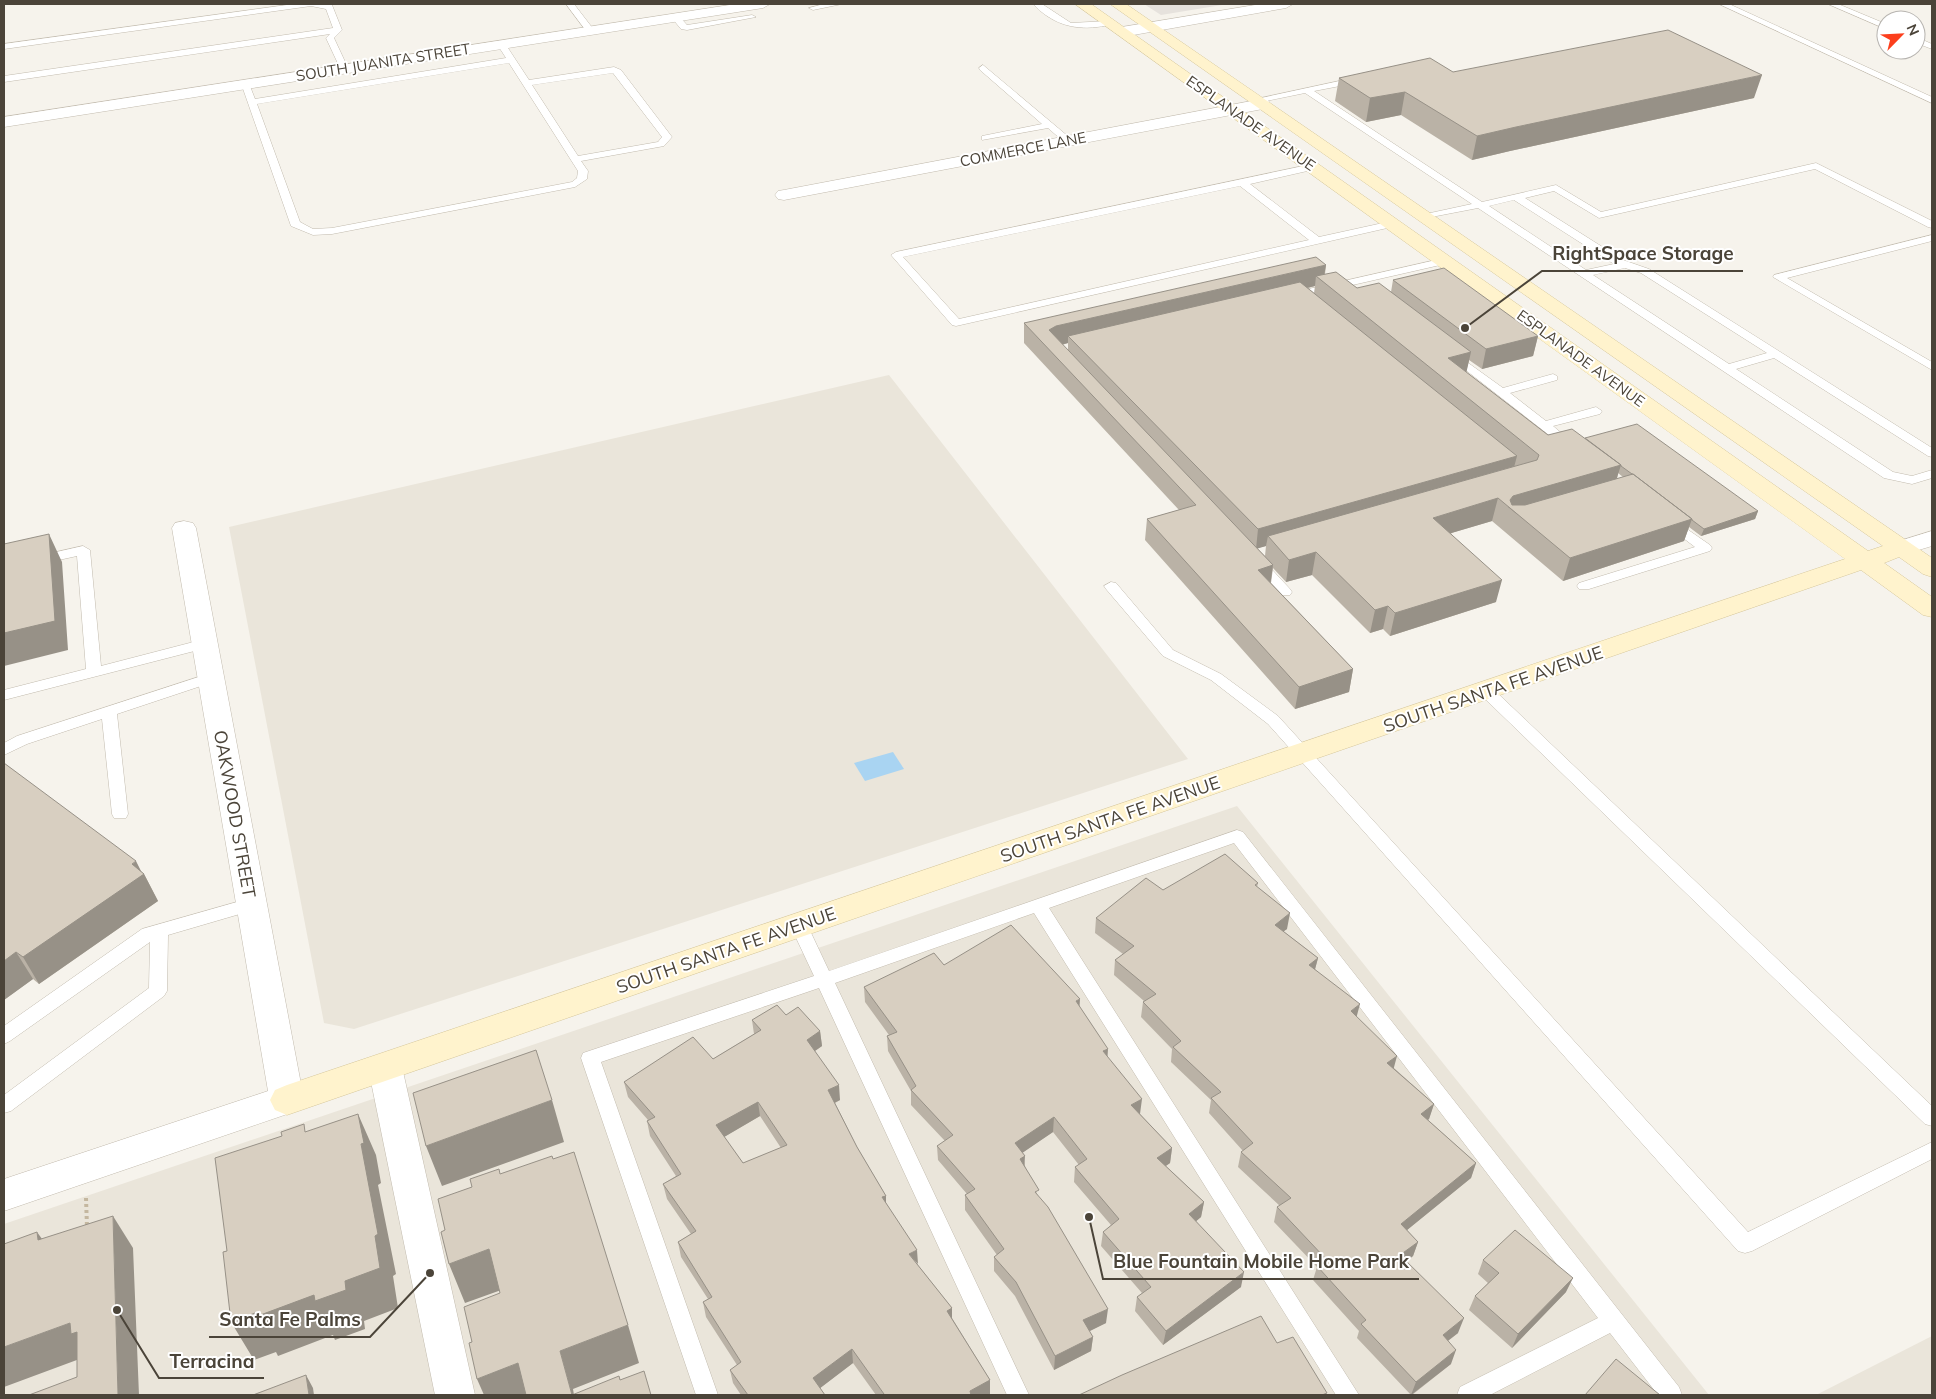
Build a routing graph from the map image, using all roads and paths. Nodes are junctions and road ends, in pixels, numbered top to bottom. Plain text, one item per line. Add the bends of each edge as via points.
1 (309, 4) edge
2 (313, 4) edge
3 (570, 4) edge
4 (763, 4) edge
5 (838, 4) edge
6 (1036, 4) edge
7 (1082, 4) edge
8 (1117, 4) edge
9 (1286, 4) edge
10 (1722, 4) edge
11 (1832, 4) edge
12 (813, 8) dead end
13 (675, 17) junction
14 (752, 18) dead end
15 (1876, 23) edge
16 (1115, 27) junction
17 (1150, 27) junction
18 (338, 30) junction
19 (590, 30) junction
20 (501, 44) junction
21 (4, 47) edge
22 (512, 60) junction
23 (344, 68) junction
24 (983, 68) dead end
25 (1372, 78) edge
26 (4, 79) edge
27 (245, 83) junction
28 (526, 83) junction
29 (1306, 90) junction
30 (1932, 100) edge
31 (253, 102) junction
32 (1259, 102) junction
33 (1232, 110) junction
34 (4, 122) edge
35 (1050, 125) junction
36 (985, 138) dead end
37 (1067, 140) junction
38 (575, 159) junction
39 (1313, 167) junction
40 (1242, 183) junction
41 (784, 195) dead end
42 (1516, 197) junction
43 (1480, 205) junction
44 (1425, 217) junction
45 (1392, 224) junction
46 (1932, 226) edge
47 (1932, 238) edge
48 (1317, 241) junction
49 (1445, 261) junction
50 (1626, 264) junction
51 (1584, 274) junction
52 (1356, 281) junction
53 (1371, 293) edge
54 (1300, 294) junction
55 (1281, 298) edge
56 (1315, 306) edge
57 (1562, 312) junction
58 (1527, 320) junction
59 (1440, 345) edge
60 (1776, 354) junction
61 (1932, 367) edge
62 (1727, 368) junction
63 (1552, 378) dead end
64 (1501, 392) junction
65 (1596, 410) dead end
66 (1544, 425) junction
67 (1932, 453) edge
68 (1582, 454) edge
69 (1932, 474) edge
70 (1658, 512) edge
71 (184, 528) dead end
72 (1932, 538) edge
73 (1902, 548) junction
74 (1261, 553) edge
75 (1866, 562) junction
76 (4, 568) edge
77 (1932, 569) edge
78 (1111, 586) dead end
79 (1584, 586) dead end
80 (1285, 592) dead end
81 (1932, 609) edge
82 (205, 644) junction
83 (94, 672) junction
84 (211, 678) junction
85 (1486, 691) junction
86 (4, 695) edge
87 (109, 712) junction
88 (4, 750) edge
89 (1304, 753) junction
90 (120, 814) dead end
91 (251, 904) junction
92 (1038, 905) junction
93 (799, 925) junction
94 (159, 931) junction
95 (825, 980) junction
96 (4, 1036) edge
97 (385, 1066) junction
98 (286, 1100) junction
99 (4, 1105) edge
100 (1932, 1118) edge
101 (1932, 1150) edge
102 (85, 1167) junction
103 (4, 1195) edge
104 (87, 1238) edge
105 (1613, 1321) junction
106 (455, 1395) edge
107 (707, 1395) edge
108 (1018, 1395) edge
109 (1348, 1395) edge
110 (1468, 1395) edge
111 (1671, 1395) edge

1 - 21 lane
2 - 18 lane via 329,7
3 - 19 lane
4 - 13 street, SOUTH JUANITA STREET
5 - 12 lane
6 - 16 lane via 1064,24
7 - 16 main road, ESPLANADE AVENUE
8 - 17 main road, ESPLANADE AVENUE
9 - 17 street
10 - 30 lane
11 - 15 lane
13 - 14 lane via 687,28
13 - 19 street, SOUTH JUANITA STREET
16 - 17 street
16 - 33 main road, ESPLANADE AVENUE
17 - 32 main road, ESPLANADE AVENUE
18 - 23 lane via 330,38
18 - 26 lane
19 - 20 street, SOUTH JUANITA STREET
20 - 22 lane
20 - 23 street, SOUTH JUANITA STREET
22 - 28 lane
22 - 31 lane
23 - 27 street, SOUTH JUANITA STREET
24 - 35 lane
25 - 29 lane
27 - 31 lane
27 - 34 street, SOUTH JUANITA STREET
28 - 38 lane
28 - 38 lane via 614,70 667,137 661,144
29 - 32 lane
29 - 43 lane
31 - 38 lane via 295,224 316,233 575,184 582,179 582,171
32 - 33 street, COMMERCE LANE
32 - 44 main road, ESPLANADE AVENUE
33 - 37 street, COMMERCE LANE
33 - 39 main road, ESPLANADE AVENUE
35 - 36 lane
35 - 37 lane
37 - 41 street, COMMERCE LANE
39 - 40 lane
39 - 45 main road, ESPLANADE AVENUE
40 - 48 lane
40 - 48 lane via 896,255 956,323
42 - 43 lane
42 - 46 lane via 1556,188 1598,215 1816,166
42 - 50 lane
43 - 44 lane
43 - 51 lane
44 - 45 main road
44 - 57 main road, ESPLANADE AVENUE
45 - 48 lane
45 - 49 main road, ESPLANADE AVENUE
47 - 61 lane via 1778,276
49 - 52 lane
49 - 58 main road, ESPLANADE AVENUE
50 - 51 lane
50 - 60 lane via 1645,272
51 - 62 lane
52 - 53 lane
52 - 54 lane
54 - 55 lane
54 - 56 lane
57 - 58 main road
57 - 73 main road, ESPLANADE AVENUE
58 - 75 main road, ESPLANADE AVENUE
59 - 64 lane
60 - 62 lane
60 - 67 lane
62 - 69 lane via 1889,475 1912,480
63 - 64 lane
64 - 66 lane
65 - 66 lane
66 - 68 lane
70 - 79 lane via 1704,548
71 - 82 street, OAKWOOD STREET
72 - 73 street, SOUTH SANTA FE AVENUE
73 - 75 main road, SOUTH SANTA FE AVENUE
73 - 77 main road, ESPLANADE AVENUE
74 - 80 lane via 1252,556
75 - 81 main road, ESPLANADE AVENUE
75 - 85 main road, SOUTH SANTA FE AVENUE
76 - 83 lane via 82,550
78 - 89 lane via 1168,653 1216,677 1273,720
82 - 83 lane
82 - 84 street, OAKWOOD STREET
83 - 86 lane
84 - 87 lane
84 - 91 street, OAKWOOD STREET
85 - 89 main road, SOUTH SANTA FE AVENUE
85 - 100 lane
87 - 88 lane via 22,740
87 - 90 lane
89 - 93 main road, SOUTH SANTA FE AVENUE
89 - 101 lane via 1745,1244
91 - 94 lane
91 - 98 street, OAKWOOD STREET
92 - 95 lane
92 - 105 lane via 1236,836
92 - 109 lane
93 - 95 lane
93 - 97 main road, SOUTH SANTA FE AVENUE
94 - 96 lane via 148,934
94 - 99 lane via 158,991
95 - 107 lane via 590,1058
95 - 108 lane
97 - 98 main road, SOUTH SANTA FE AVENUE
97 - 106 street
98 - 102 street
102 - 103 street
102 - 104 path
105 - 110 lane
105 - 111 lane

